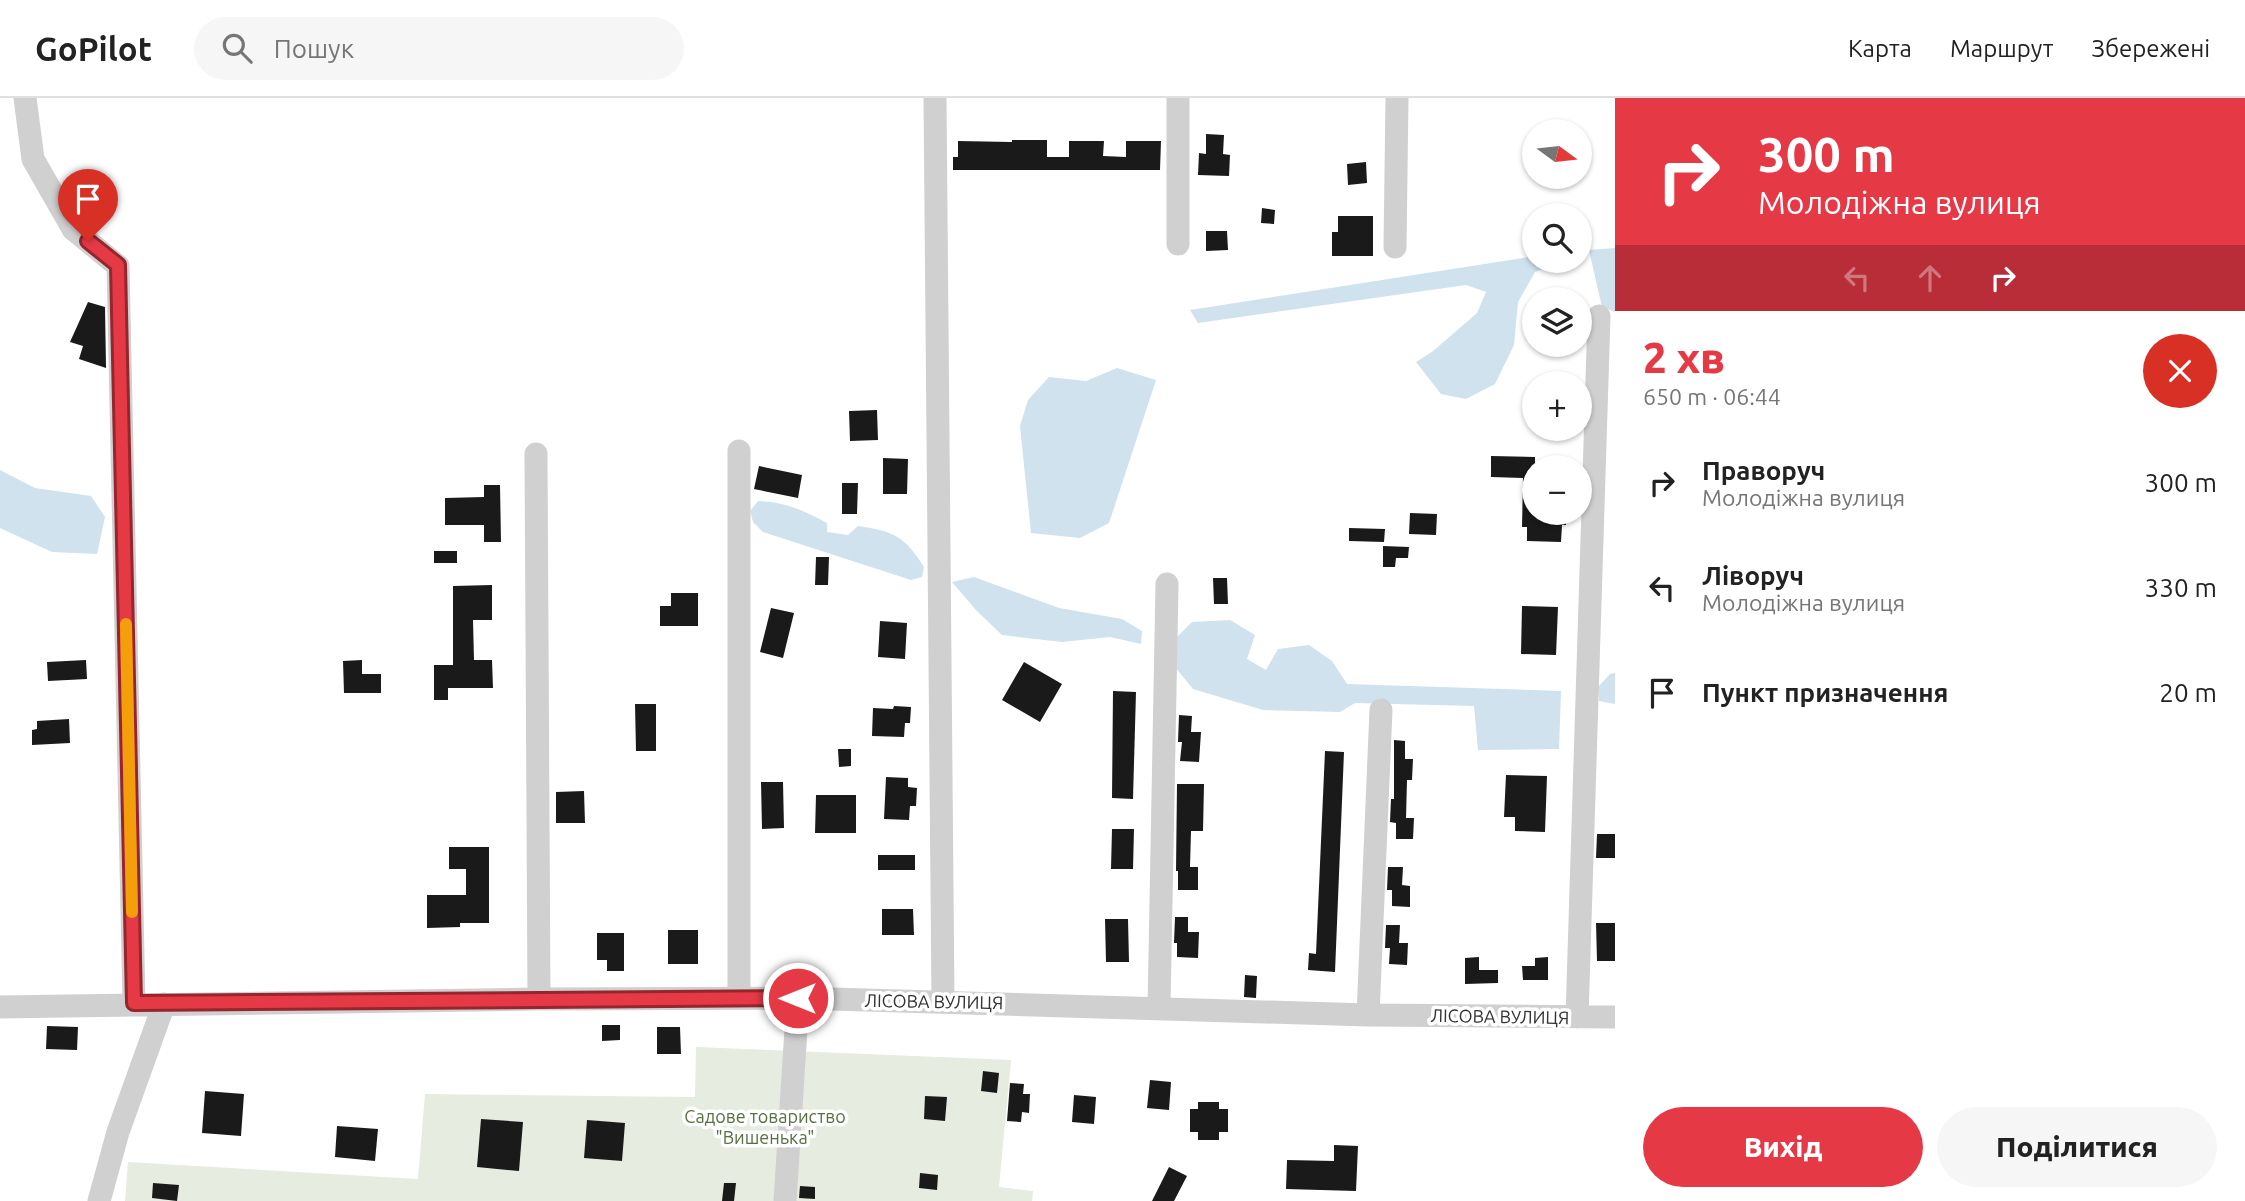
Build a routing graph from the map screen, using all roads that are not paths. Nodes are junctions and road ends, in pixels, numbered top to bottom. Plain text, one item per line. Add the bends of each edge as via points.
1 (25, 98) edge
2 (934, 98) edge
3 (1178, 98) edge
4 (1397, 98) edge
5 (1178, 244) dead end
6 (1395, 247) dead end
7 (1599, 316) dead end
8 (739, 451) dead end
9 (536, 454) dead end
10 (1167, 584) dead end
11 (1381, 710) dead end
12 (739, 998) junction
13 (798, 998) junction
14 (539, 999) junction
15 (943, 1002) junction
16 (134, 1003) junction
17 (164, 1004) junction
18 (0, 1007) edge
19 (1159, 1008) junction
20 (1368, 1015) junction
21 (1577, 1017) junction
22 (1615, 1017) edge
23 (99, 1201) edge
24 (785, 1201) edge

1 - 16 street via 33,159 73,229 118,265
2 - 15 street
3 - 5 street
4 - 6 street
7 - 21 street
8 - 12 street
9 - 14 street
10 - 19 street
11 - 20 street
12 - 13 street, ЛІСОВА ВУЛИЦЯ
12 - 14 street, ЛІСОВА ВУЛИЦЯ
13 - 15 street, ЛІСОВА ВУЛИЦЯ
13 - 24 street
14 - 17 street, ЛІСОВА ВУЛИЦЯ
15 - 19 street, ЛІСОВА ВУЛИЦЯ
16 - 17 street, ЛІСОВА ВУЛИЦЯ
16 - 18 street, ЛІСОВА ВУЛИЦЯ
17 - 23 street via 118,1132
19 - 20 street, ЛІСОВА ВУЛИЦЯ
20 - 21 street, ЛІСОВА ВУЛИЦЯ
21 - 22 street, ЛІСОВА ВУЛИЦЯ

